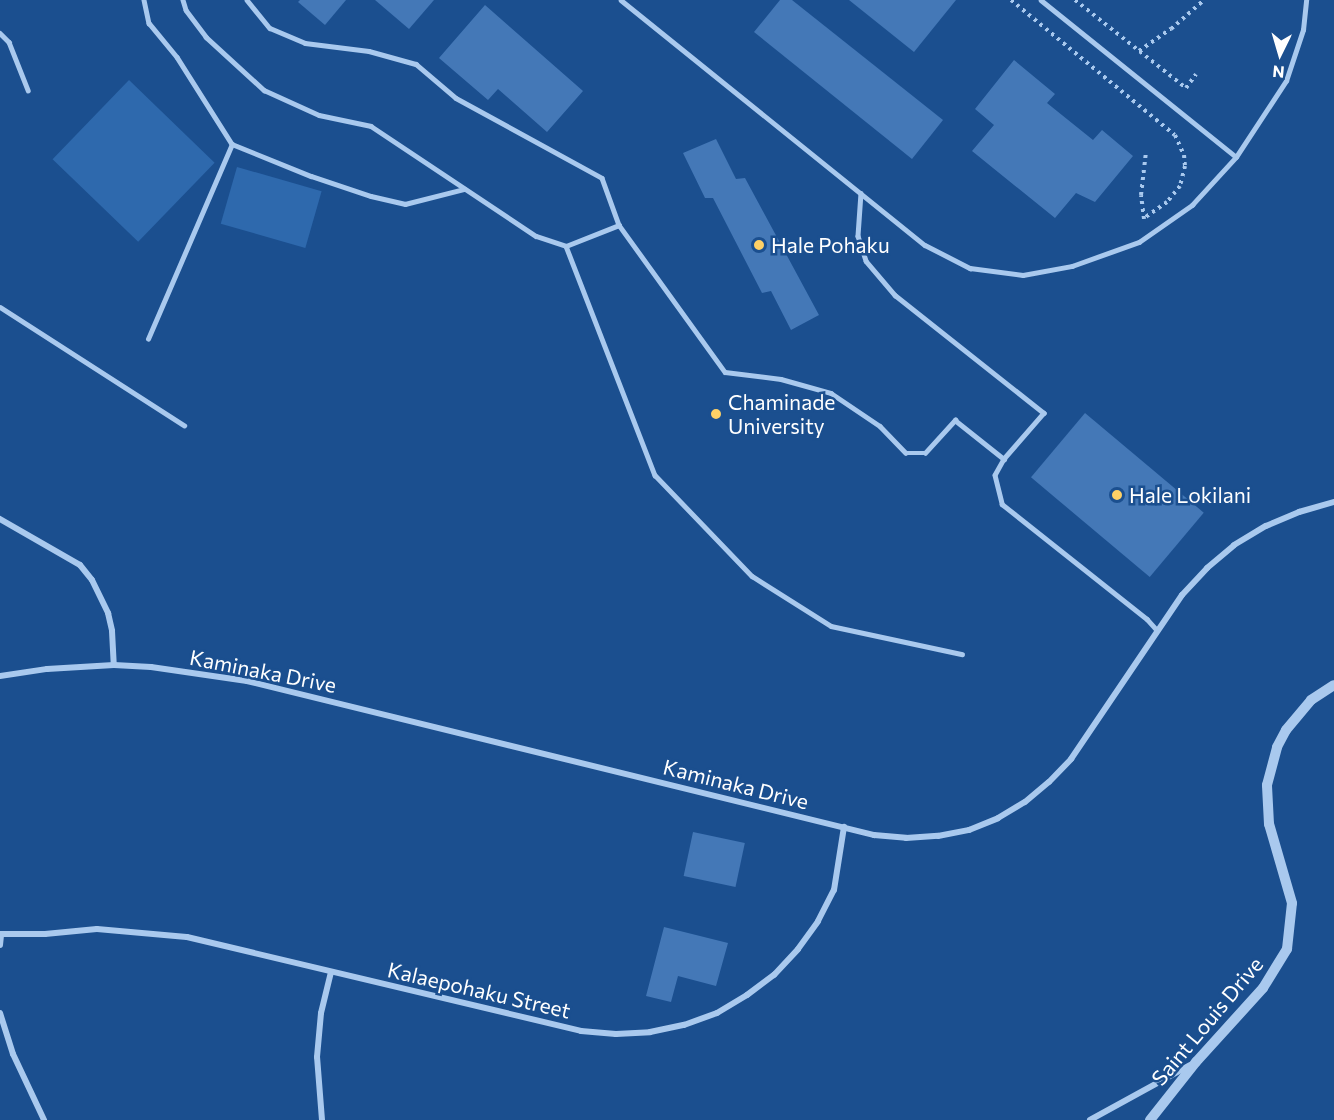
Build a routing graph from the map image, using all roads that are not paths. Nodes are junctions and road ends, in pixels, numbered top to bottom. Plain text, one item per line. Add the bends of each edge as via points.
1 (144, 0) edge
2 (183, 0) edge
3 (247, 0) edge
4 (621, 0) edge
5 (1041, 0) edge
6 (1306, 0) edge
7 (0, 33) edge
8 (28, 90) dead end
9 (232, 144) junction
10 (1236, 157) junction
11 (465, 188) junction
12 (861, 194) junction
13 (619, 225) junction
14 (566, 246) junction
15 (0, 307) edge
16 (148, 339) dead end
17 (184, 425) dead end
18 (1004, 459) junction
19 (1334, 502) edge
20 (0, 519) edge
21 (1157, 630) junction
22 (962, 654) dead end
23 (114, 665) junction
24 (0, 676) edge
25 (1334, 685) edge
26 (844, 827) junction
27 (1, 934) edge
28 (0, 945) edge
29 (331, 972) junction
30 (0, 1013) edge
31 (1196, 1062) junction
32 (44, 1120) edge
33 (322, 1120) edge
34 (1090, 1120) edge
35 (1150, 1120) edge

1 - 9 lane via 149,22 177,57
2 - 11 lane via 206,37 264,90 319,115 371,126
3 - 13 lane via 270,28 305,43 369,51 416,64 456,98 602,178
4 - 12 lane
5 - 10 lane
6 - 10 lane via 1303,30 1286,81
7 - 8 lane via 9,42
9 - 11 lane via 321,179 405,204
9 - 16 lane
10 - 12 lane via 1192,205 1139,242 1072,266 1023,275 970,268 925,245
11 - 14 lane via 536,236
12 - 18 lane via 858,236 866,261 895,295 1044,412
13 - 14 lane
13 - 18 lane via 725,372 781,379 831,393 880,426 906,453 925,453 955,420
14 - 22 lane via 655,475 752,576 831,626
15 - 17 lane
18 - 21 lane via 995,476 1002,504
19 - 21 street, Kaminaka Drive via 1282,519 1234,545 1182,594
20 - 23 street via 80,565 92,580 108,613
21 - 26 street, Kaminaka Drive via 1071,759 1025,802 969,830 938,836 874,835
23 - 24 street, Kaminaka Drive
23 - 26 street, Kaminaka Drive via 247,681
25 - 31 street, Saint Louis Drive via 1298,714 1277,747 1269,776 1269,824 1292,903 1287,949 1263,988
26 - 29 street, Kalaepohaku Street via 834,890 798,949 774,975 747,995 684,1025 639,1033 581,1031
27 - 28 street
27 - 29 street, Kalaepohaku Street via 97,929 188,937
29 - 33 street via 321,1014 317,1057
30 - 32 street via 13,1054
31 - 34 street
31 - 35 street, Saint Louis Drive

